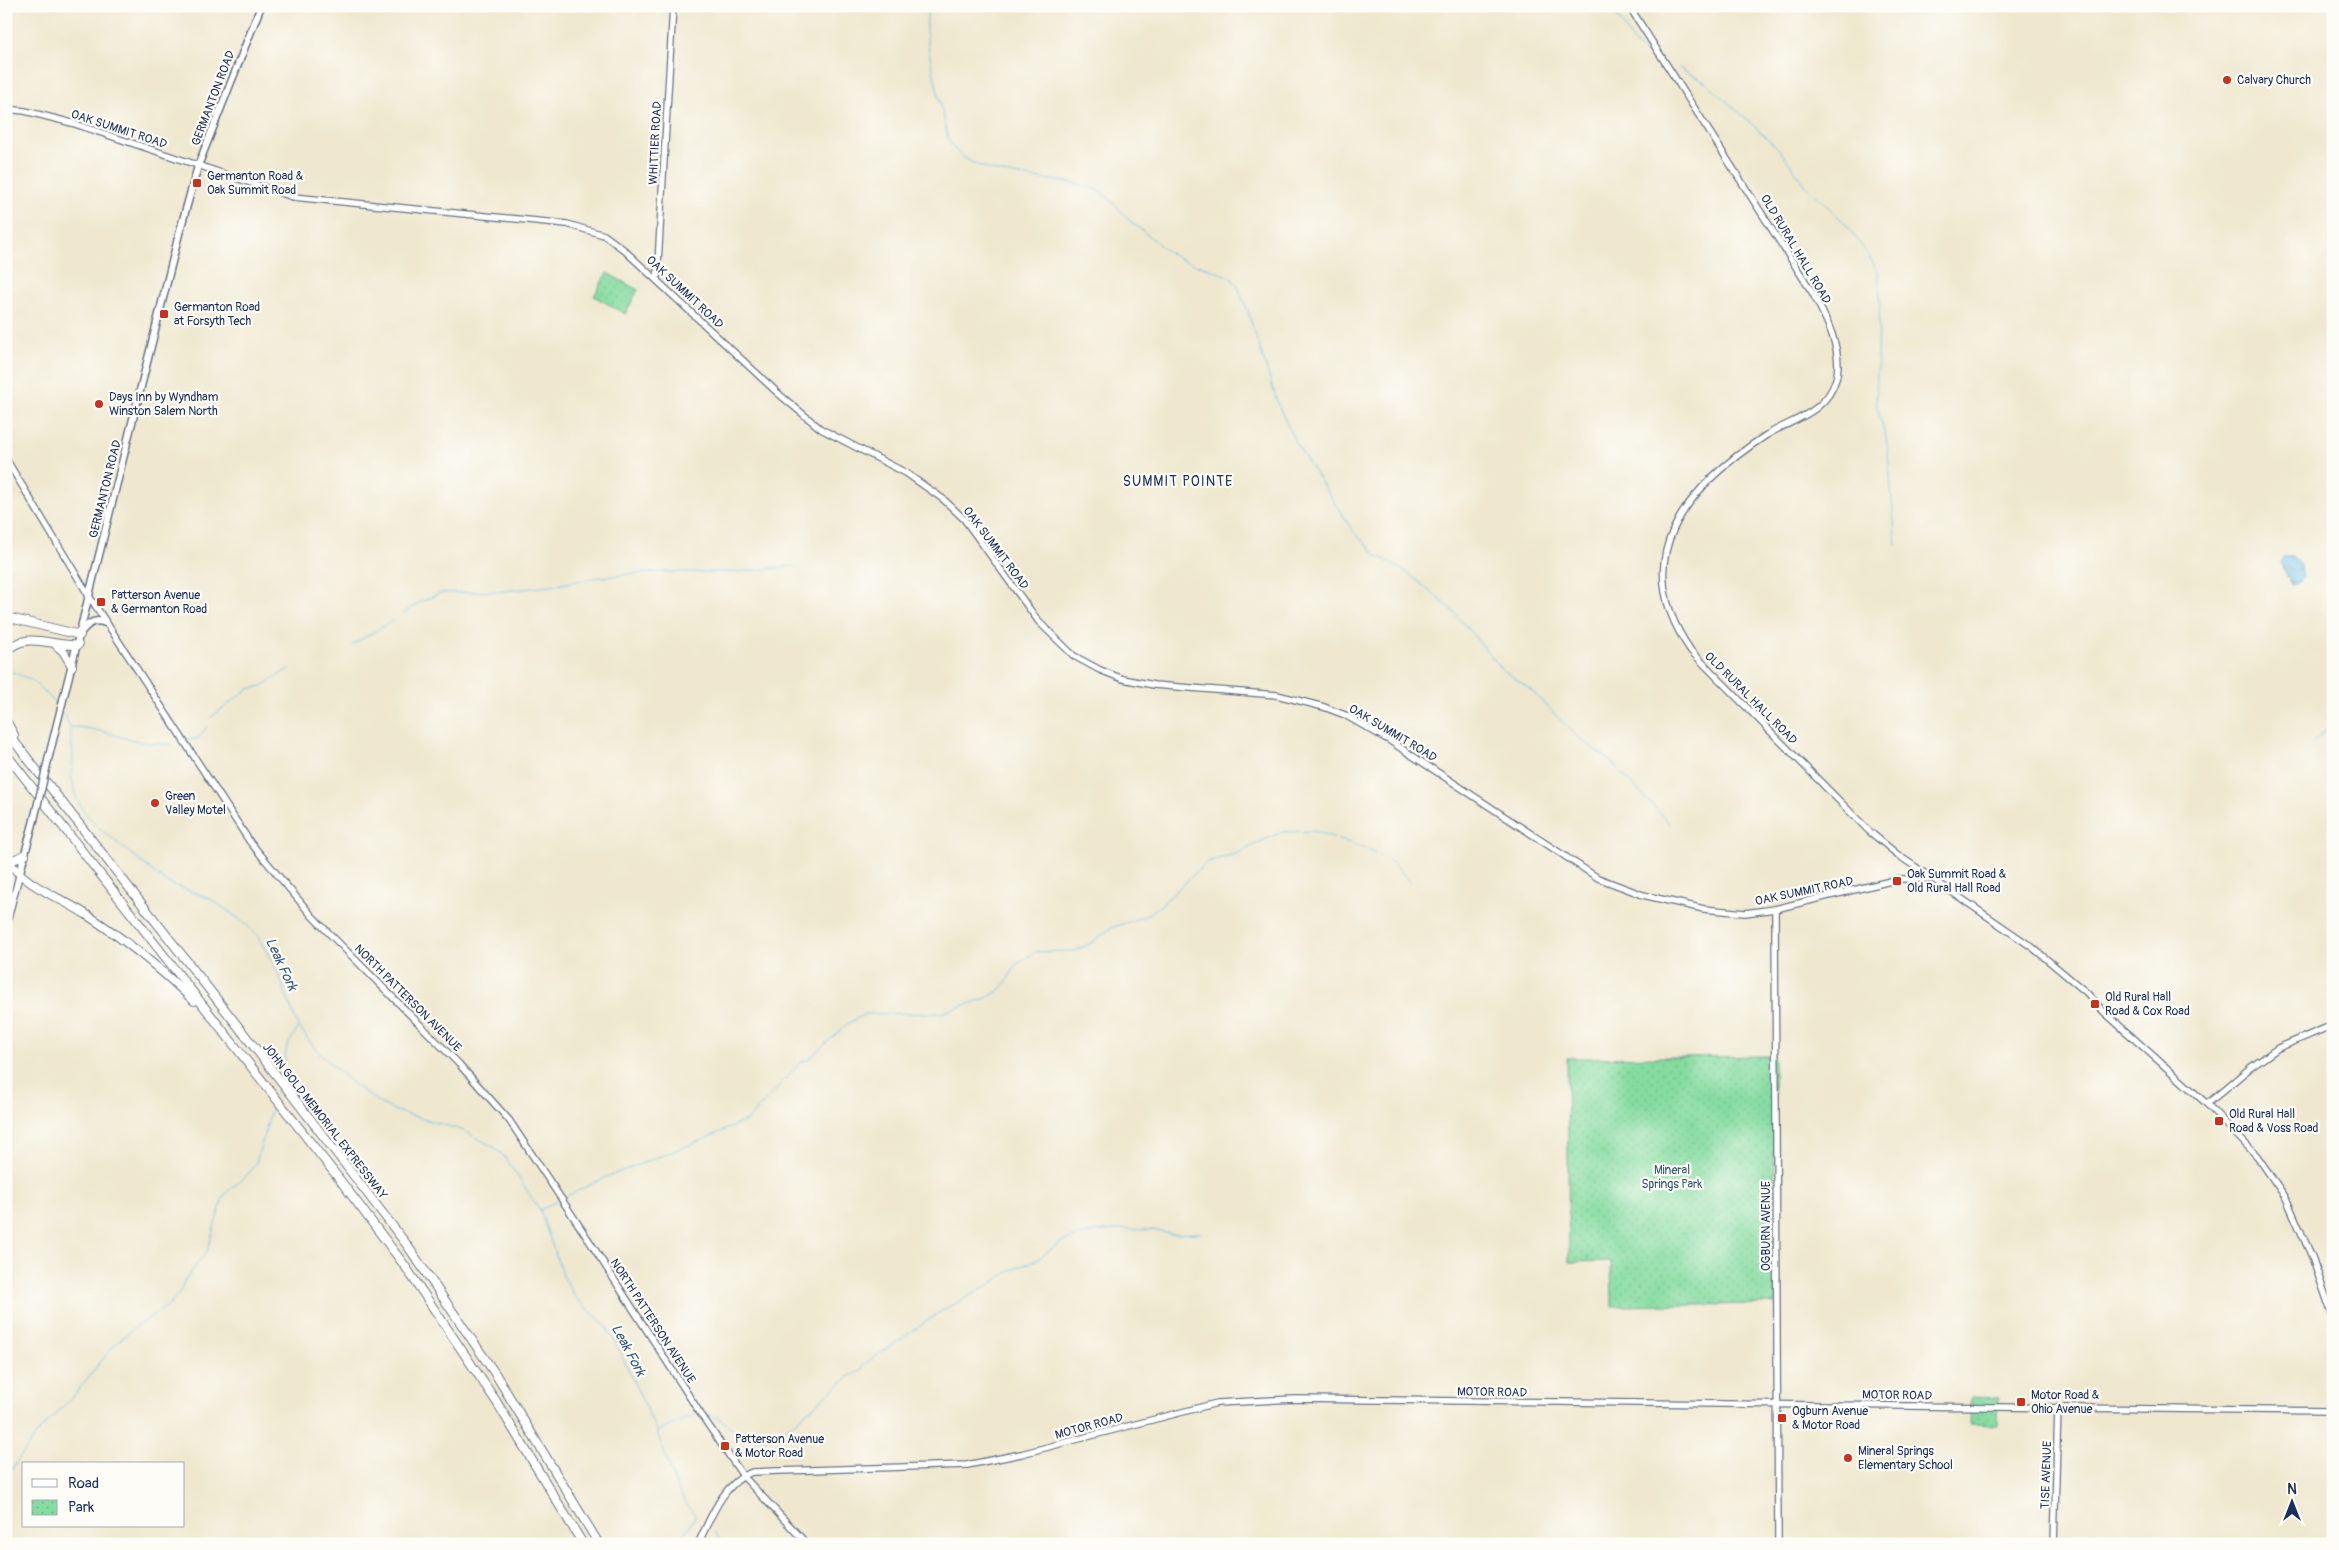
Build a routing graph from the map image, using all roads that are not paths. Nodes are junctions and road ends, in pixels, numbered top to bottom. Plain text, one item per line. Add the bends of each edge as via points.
1 (261, 6) edge
2 (672, 6) edge
3 (1629, 6) edge
4 (6, 109) edge
5 (198, 166) junction
6 (657, 280) junction
7 (6, 459) edge
8 (89, 596) junction
9 (6, 617) edge
10 (107, 624) junction
11 (81, 633) junction
12 (55, 644) junction
13 (78, 645) junction
14 (6, 651) edge
15 (72, 666) junction
16 (6, 721) edge
17 (6, 731) edge
18 (6, 754) edge
19 (27, 756) junction
20 (25, 855) junction
21 (6, 859) edge
22 (19, 876) junction
23 (1932, 879) junction
24 (1775, 909) junction
25 (6, 926) edge
26 (215, 1021) junction
27 (2333, 1025) edge
28 (2207, 1104) junction
29 (2333, 1317) edge
30 (1777, 1405) junction
31 (2058, 1408) junction
32 (2333, 1411) edge
33 (743, 1476) junction
34 (583, 1544) edge
35 (599, 1544) edge
36 (698, 1544) edge
37 (807, 1544) edge
38 (1778, 1544) edge
39 (2054, 1544) edge

1 - 5 main road, GERMANTON ROAD
2 - 6 main road, WHITTIER ROAD
3 - 23 main road, OLD RURAL HALL ROAD via 1812,292 1834,342 1837,360 1836,378 1827,398 1811,414 1767,435 1725,464 1689,502 1666,542 1662,570 1669,613 1690,651 1769,731 1869,832
4 - 5 main road, OAK SUMMIT ROAD via 72,123
5 - 6 main road, OAK SUMMIT ROAD via 293,198 576,226 612,240
5 - 8 main road, GERMANTON ROAD
6 - 24 main road, OAK SUMMIT ROAD via 821,429 906,473 943,498 964,519 1039,622 1074,656 1123,679 1154,685 1277,695 1324,707 1387,739 1598,878 1643,895 1697,908 1745,913
7 - 8 main road, NORTH PATTERSON AVENUE
8 - 10 main road, NORTH PATTERSON AVENUE
8 - 11 main road, GERMANTON ROAD
9 - 11 highway
10 - 11 main road via 92,622
10 - 33 main road, NORTH PATTERSON AVENUE via 269,867 509,1120
11 - 13 main road, GERMANTON ROAD
12 - 13 highway
12 - 14 highway via 31,639
12 - 15 highway
13 - 15 main road, GERMANTON ROAD
15 - 20 main road, GERMANTON ROAD, bridge
16 - 19 highway
17 - 19 highway, JOHN GOLD MEMORIAL EXPRESSWAY
18 - 26 highway, JOHN GOLD MEMORIAL EXPRESSWAY
19 - 35 highway, JOHN GOLD MEMORIAL EXPRESSWAY via 287,1088 437,1287 525,1420
20 - 21 highway
20 - 22 main road, GERMANTON ROAD
21 - 22 highway
22 - 25 main road, GERMANTON ROAD
22 - 26 highway via 124,940
23 - 24 main road, OAK SUMMIT ROAD via 1899,879
23 - 28 main road, OLD RURAL HALL ROAD via 2032,947
24 - 30 main road, OGBURN AVENUE
26 - 34 highway, JOHN GOLD MEMORIAL EXPRESSWAY via 340,1180 436,1310
27 - 28 main road via 2278,1048
28 - 29 main road, OLD RURAL HALL ROAD via 2257,1156 2286,1198 2312,1257
30 - 31 main road, MOTOR ROAD
30 - 33 main road, MOTOR ROAD via 1228,1401 967,1465 764,1471
30 - 38 main road, OGBURN AVENUE
31 - 32 main road, MOTOR ROAD
31 - 39 main road, TISE AVENUE
33 - 36 main road via 724,1495
33 - 37 main road, NORTH PATTERSON AVENUE

